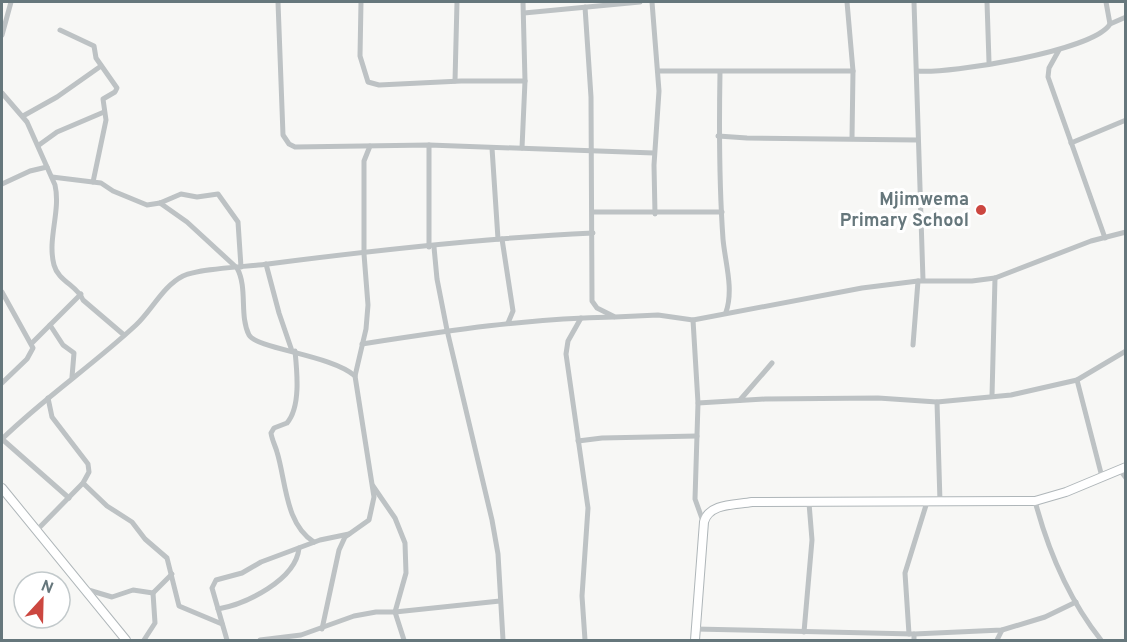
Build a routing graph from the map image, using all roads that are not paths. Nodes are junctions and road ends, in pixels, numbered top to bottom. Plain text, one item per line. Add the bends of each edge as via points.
1 (11, 2) edge
2 (278, 2) edge
3 (361, 2) edge
4 (457, 2) edge
5 (523, 2) edge
6 (640, 2) edge
7 (652, 2) edge
8 (848, 2) edge
9 (914, 2) edge
10 (987, 2) edge
11 (1106, 2) edge
12 (587, 5) edge
13 (524, 13) junction
14 (1125, 17) edge
15 (1110, 24) junction
16 (60, 30) dead end
17 (2, 35) edge
18 (1059, 50) junction
19 (989, 62) junction
20 (101, 66) junction
21 (658, 71) junction
22 (853, 71) junction
23 (918, 71) junction
24 (720, 72) junction
25 (455, 81) junction
26 (525, 81) junction
27 (2, 93) edge
28 (104, 112) junction
29 (23, 116) junction
30 (1125, 120) edge
31 (718, 135) junction
32 (852, 138) junction
33 (917, 140) junction
34 (1071, 142) junction
35 (39, 145) junction
36 (429, 145) junction
37 (370, 146) junction
38 (492, 148) junction
39 (522, 148) junction
40 (590, 150) junction
41 (654, 153) junction
42 (47, 167) junction
43 (52, 177) junction
44 (93, 182) junction
45 (2, 184) edge
46 (160, 203) junction
47 (593, 212) junction
48 (722, 212) junction
49 (655, 214) junction
50 (1125, 232) edge
51 (593, 233) junction
52 (1105, 237) junction
53 (500, 239) junction
54 (431, 247) junction
55 (364, 254) junction
56 (266, 264) junction
57 (239, 267) junction
58 (995, 278) junction
59 (921, 280) junction
60 (2, 294) edge
61 (81, 294) junction
62 (726, 312) junction
63 (615, 317) junction
64 (582, 318) junction
65 (693, 320) junction
66 (508, 323) junction
67 (50, 325) junction
68 (447, 330) junction
69 (124, 335) junction
70 (32, 343) junction
71 (362, 344) junction
72 (913, 345) dead end
73 (293, 351) junction
74 (1125, 351) edge
75 (772, 363) dead end
76 (355, 376) junction
77 (72, 377) junction
78 (1077, 380) junction
79 (2, 384) edge
80 (992, 396) junction
81 (48, 398) junction
82 (739, 400) junction
83 (937, 402) junction
84 (698, 403) junction
85 (698, 436) junction
86 (2, 439) edge
87 (578, 441) junction
88 (1123, 469) edge
89 (1102, 477) junction
90 (1125, 478) edge
91 (83, 483) junction
92 (373, 486) junction
93 (2, 488) edge
94 (69, 498) junction
95 (1035, 501) junction
96 (927, 502) junction
97 (940, 502) junction
98 (809, 503) junction
99 (704, 524) junction
100 (36, 531) junction
101 (351, 534) junction
102 (314, 542) junction
103 (299, 548) junction
104 (172, 574) junction
105 (84, 588) junction
106 (153, 592) junction
107 (500, 601) junction
108 (1076, 602) junction
109 (218, 609) junction
110 (395, 612) junction
111 (222, 624) junction
112 (322, 629) junction
113 (695, 629) junction
114 (1002, 630) junction
115 (804, 632) junction
116 (912, 636) edge
117 (302, 638) edge
118 (126, 640) edge
119 (144, 640) edge
120 (227, 640) edge
121 (260, 640) edge
122 (404, 640) edge
123 (503, 640) edge
124 (585, 640) edge
125 (695, 640) edge
126 (997, 640) edge
127 (1101, 640) edge

1 - 17 street
2 - 37 street via 283,135 289,144 300,148
3 - 25 street via 360,56 368,82 379,86
4 - 25 street
5 - 13 street
6 - 12 street
7 - 21 street
8 - 22 street
9 - 23 street
10 - 19 street
11 - 15 street
12 - 13 street
12 - 40 street
13 - 26 street
14 - 15 street
15 - 18 street via 1097,36
16 - 20 street via 91,43
18 - 19 street
18 - 34 street via 1048,77
19 - 23 street via 949,71
20 - 28 street via 117,88 103,99
20 - 29 street via 57,98
21 - 24 street
21 - 41 street
22 - 24 street
22 - 32 street
23 - 33 street
24 - 31 street
25 - 26 street
26 - 39 street
27 - 29 street
28 - 35 street via 57,132
28 - 44 street
29 - 35 street
30 - 34 street
31 - 32 street
31 - 48 street
32 - 33 street
33 - 59 street
34 - 52 street
35 - 42 street
36 - 37 street
36 - 38 street
36 - 54 street
37 - 55 street via 364,161
38 - 39 street
38 - 53 street
39 - 40 street
40 - 41 street
40 - 47 street
41 - 49 street
42 - 43 street
42 - 45 street
43 - 44 street
43 - 61 street via 58,196 54,264 58,273
44 - 46 street via 147,205
46 - 57 street
46 - 57 street via 180,194 220,196 238,222
47 - 49 street
47 - 51 street
48 - 49 street
48 - 62 street via 730,297
50 - 52 street
51 - 53 street
51 - 63 street via 592,301
52 - 58 street
53 - 54 street
53 - 66 street via 513,311
54 - 55 street
54 - 68 street
55 - 56 street
55 - 71 street via 368,304
56 - 57 street
56 - 73 street
57 - 69 street via 186,275 177,280
57 - 73 street via 250,337 273,349
58 - 59 street
58 - 80 street
59 - 62 street
59 - 72 street
60 - 70 street
61 - 67 street
61 - 69 street
62 - 65 street
63 - 64 street
63 - 65 street via 658,315
64 - 66 street
64 - 87 street via 568,341 566,354
65 - 84 street
66 - 68 street
67 - 70 street
67 - 77 street via 63,345 74,353
68 - 71 street
68 - 107 street via 492,519
69 - 77 street
70 - 79 street via 27,359
71 - 76 street
73 - 76 street via 333,363
73 - 102 street via 293,414 271,434 296,521
74 - 78 street
75 - 82 street
76 - 92 street
77 - 81 street
78 - 80 street via 1035,391
78 - 89 street
80 - 83 street
81 - 86 street
81 - 91 street via 52,417 88,464 89,472
82 - 83 street via 878,398
82 - 84 street
83 - 97 street
84 - 85 street
85 - 87 street
85 - 99 street via 695,499
86 - 94 street
87 - 124 street via 588,508 582,596
88 - 89 street
88 - 90 street
89 - 95 street
91 - 94 street
91 - 104 street via 107,506 132,522 167,558
92 - 101 street via 375,497 369,520
92 - 110 street via 395,518 405,543 406,573
93 - 100 street
94 - 100 street
95 - 97 street
95 - 108 street via 1041,524
96 - 97 street
96 - 98 street
96 - 116 street via 905,573
98 - 99 street via 722,506 708,512
98 - 115 street via 812,540
99 - 113 street
100 - 105 street
101 - 102 street
101 - 112 street via 339,550
102 - 103 street
103 - 109 street via 296,564 285,574 246,601
103 - 109 street via 216,580 212,588
104 - 106 street
104 - 111 street via 178,606
105 - 106 street via 112,597 133,591
105 - 118 street
106 - 119 street via 155,623
107 - 110 street
107 - 123 street
108 - 114 street via 1045,617
108 - 127 street
109 - 111 street
110 - 112 street via 354,616
110 - 122 street
111 - 120 street
112 - 117 street
113 - 115 street
113 - 125 street
114 - 116 street
114 - 126 street
115 - 116 street
117 - 121 street

